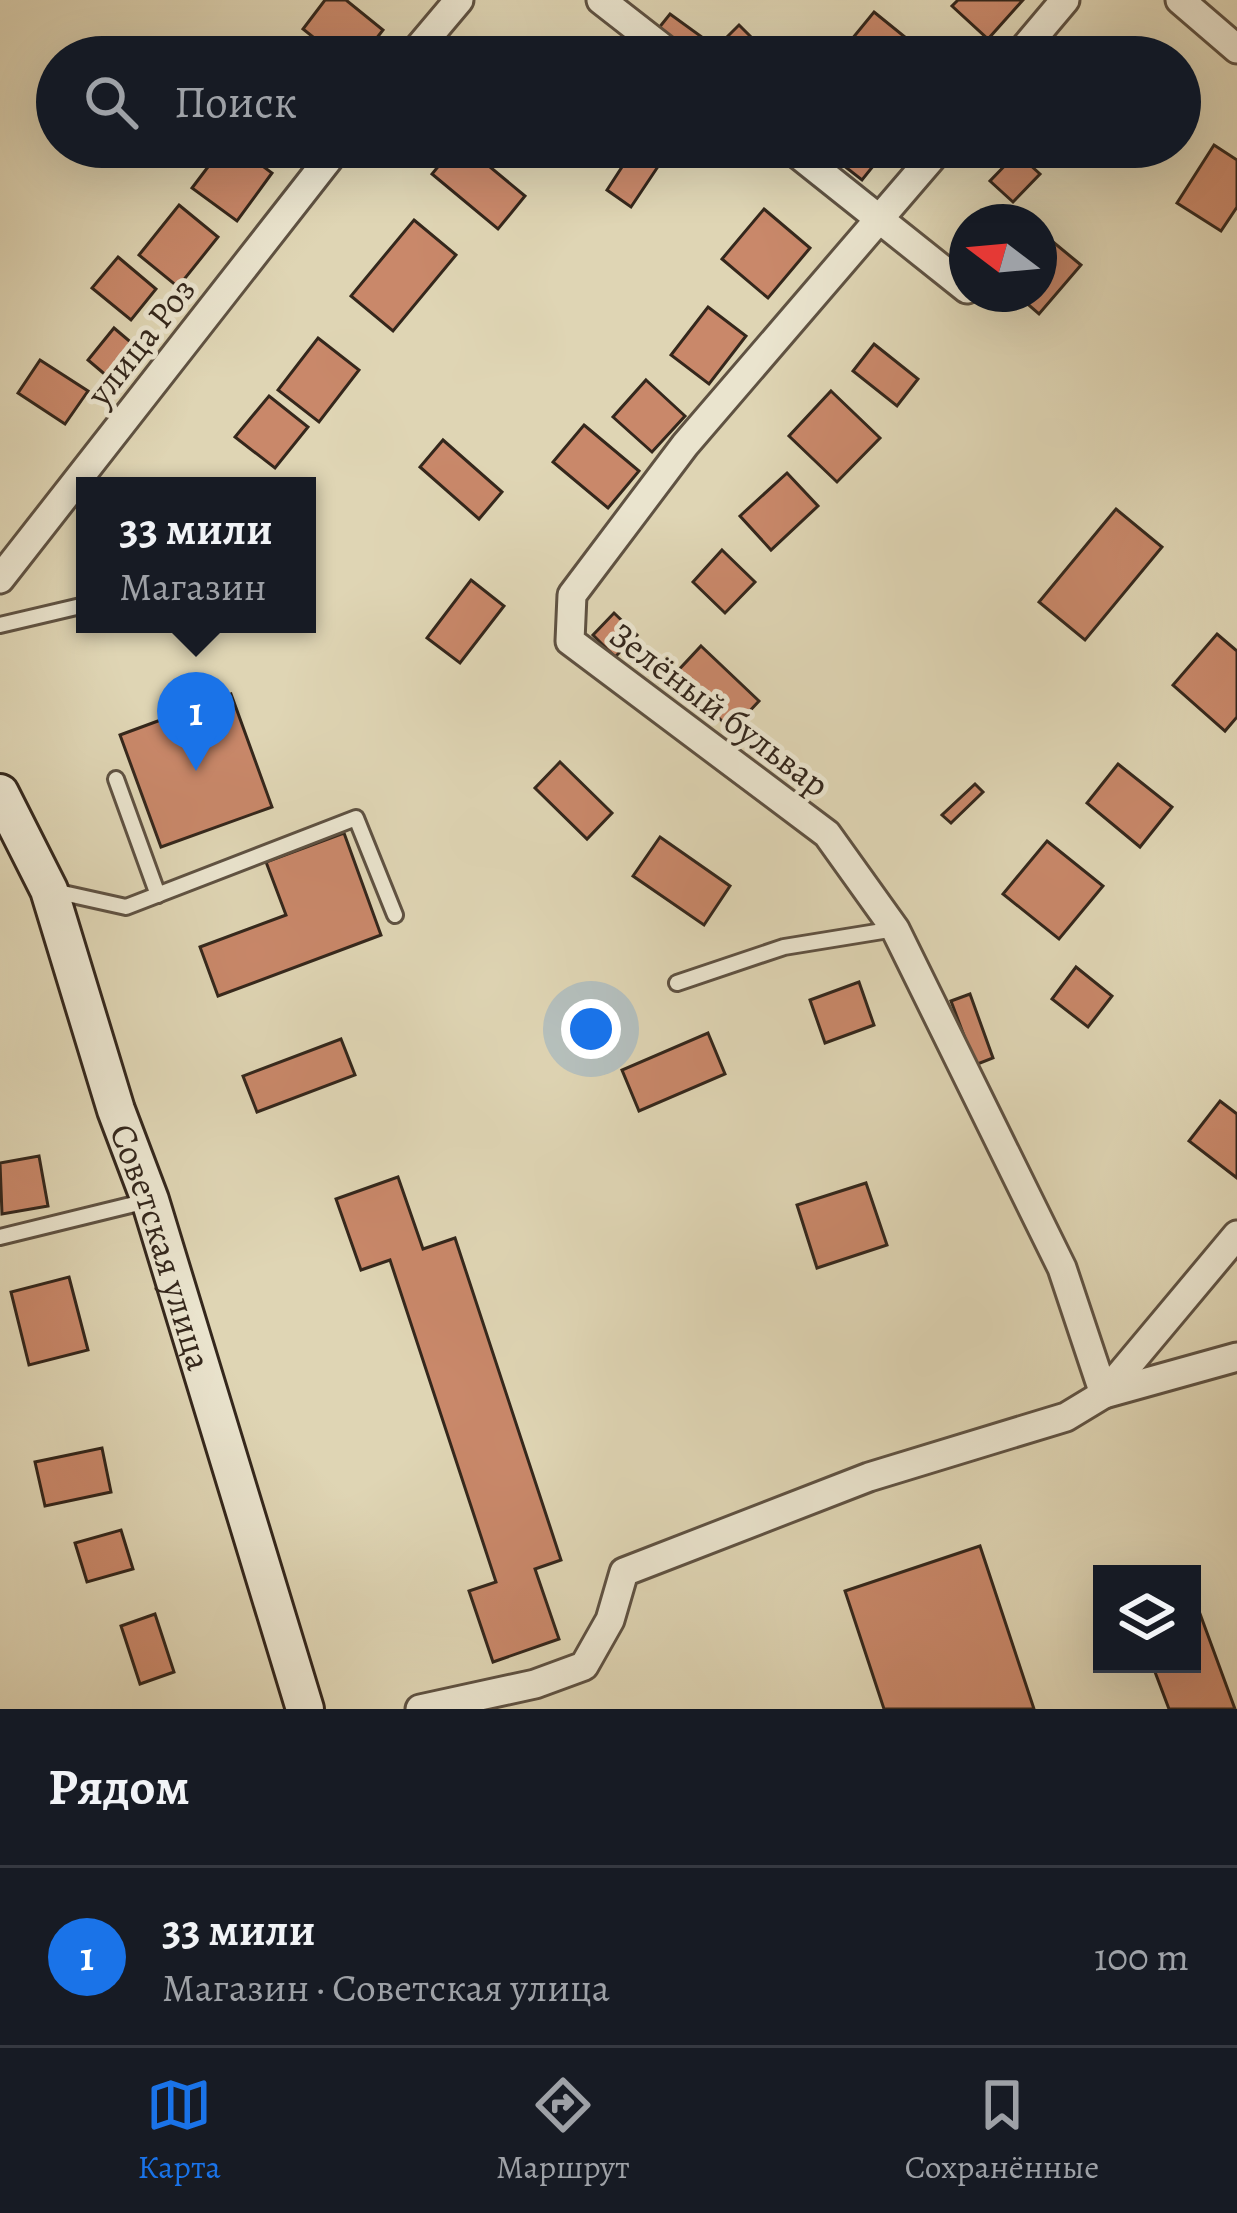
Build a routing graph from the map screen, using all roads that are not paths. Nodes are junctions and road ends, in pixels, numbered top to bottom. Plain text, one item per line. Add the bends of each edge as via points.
1 (459, 0) edge
2 (601, 0) edge
3 (1065, 0) edge
4 (1180, 0) edge
5 (429, 36) edge
6 (647, 36) edge
7 (1035, 36) edge
8 (1237, 49) edge
9 (322, 168) edge
10 (816, 168) edge
11 (923, 168) edge
12 (880, 219) junction
13 (949, 274) edge
14 (80, 477) edge
15 (76, 482) edge
16 (0, 579) edge
17 (76, 607) edge
18 (0, 625) edge
19 (116, 779) dead end
20 (0, 793) edge
21 (50, 890) junction
22 (158, 895) junction
23 (395, 915) dead end
24 (896, 929) junction
25 (677, 983) dead end
26 (150, 1200) junction
27 (1237, 1235) edge
28 (0, 1237) edge
29 (1237, 1357) edge
30 (1104, 1394) junction
31 (305, 1709) edge
32 (420, 1709) edge

1 - 5 street
2 - 6 street
3 - 7 street
4 - 8 street
9 - 14 street, улица Роз
10 - 12 street
11 - 12 street, Зелёный бульвар
12 - 13 street
12 - 24 street, Зелёный бульвар via 685,445 572,596 570,641 827,834
15 - 16 street, улица Роз
17 - 18 lane
19 - 22 lane
20 - 21 street, Советская улица
21 - 22 lane via 126,908
21 - 26 street, Советская улица
22 - 23 lane via 356,818
24 - 25 lane via 784,947
24 - 30 street, Зелёный бульвар via 1062,1268
26 - 28 lane
26 - 31 street, Советская улица
27 - 30 street
29 - 30 street
30 - 32 street via 1066,1417 869,1477 624,1572 584,1666

